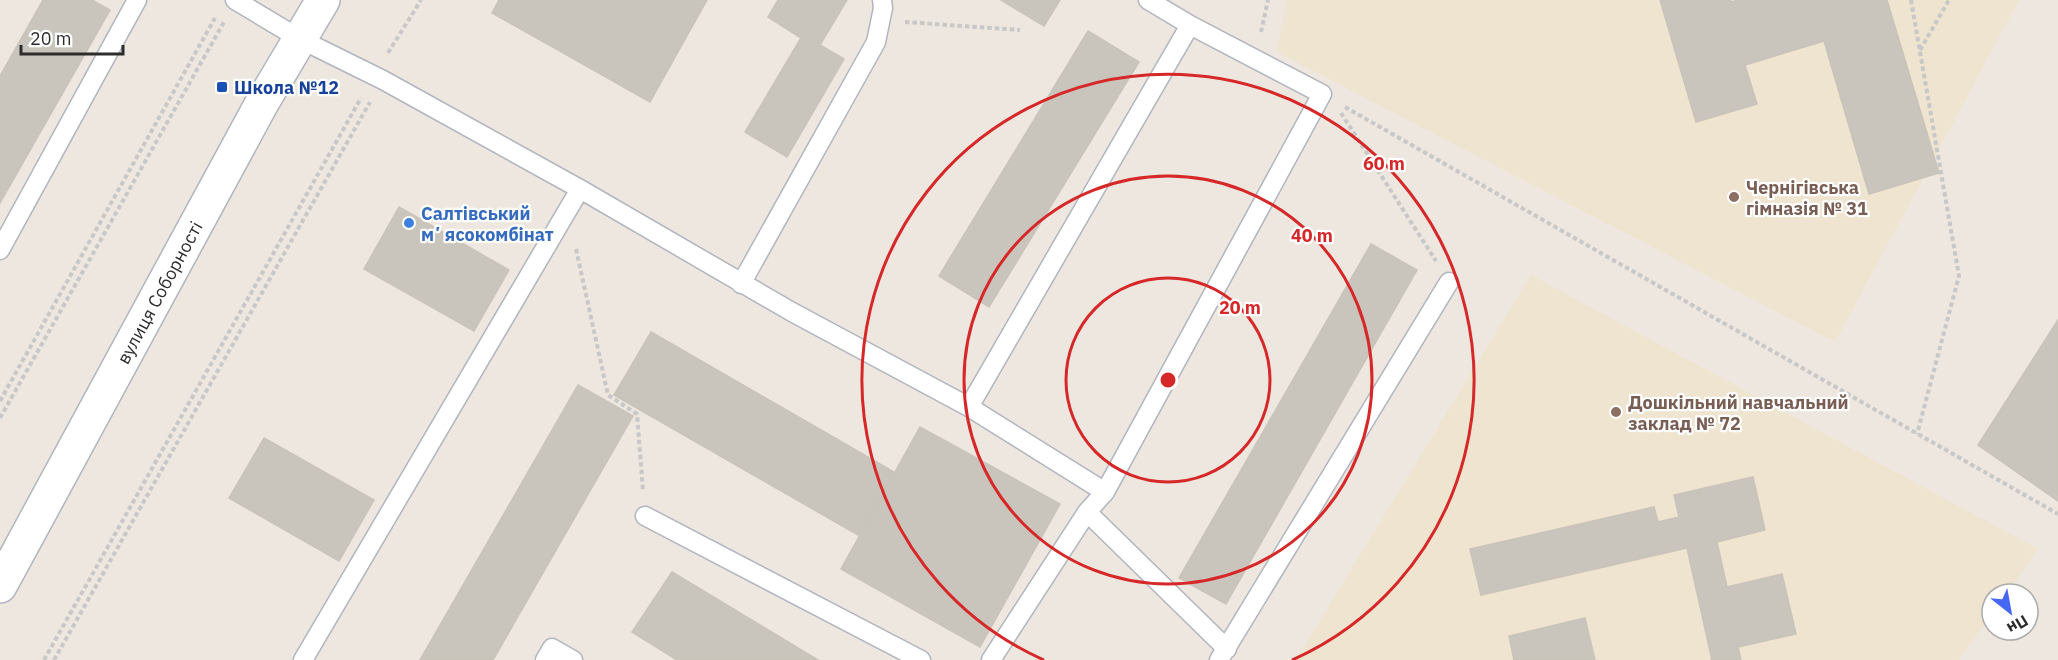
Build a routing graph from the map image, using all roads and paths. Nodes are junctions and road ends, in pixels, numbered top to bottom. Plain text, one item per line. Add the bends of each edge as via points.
1 (137, 0) edge
2 (235, 0) edge
3 (323, 0) edge
4 (420, 0) edge
5 (882, 0) edge
6 (1148, 0) edge
7 (1911, 0) edge
8 (1949, 0) edge
9 (217, 15) dead end
10 (880, 20) junction
11 (1190, 25) junction
12 (1020, 30) dead end
13 (300, 39) junction
14 (1920, 50) junction
15 (378, 78) junction
16 (1327, 97) junction
17 (580, 189) junction
18 (568, 212) junction
19 (0, 250) edge
20 (1449, 282) joint
21 (741, 284) junction
22 (0, 401) edge
23 (969, 407) junction
24 (0, 418) edge
25 (1917, 434) junction
26 (1105, 492) junction
27 (1087, 512) junction
28 (2058, 514) edge
29 (645, 516) joint
30 (0, 586) edge
31 (1223, 654) edge
32 (44, 660) edge
33 (54, 660) edge
34 (303, 660) edge
35 (545, 660) edge
36 (573, 660) edge
37 (921, 660) edge
38 (992, 660) edge

1 - 19 lane
2 - 13 lane
2 - 24 path
3 - 13 street, вулиця Соборності
4 - 15 path
5 - 10 lane
6 - 11 lane
7 - 14 path
8 - 14 path
9 - 22 path
10 - 12 path
10 - 21 lane via 876,42
11 - 16 lane
11 - 23 lane
13 - 15 lane
13 - 30 street, вулиця Соборності
14 - 25 path via 1959,276
15 - 17 lane
15 - 32 path
15 - 33 path
16 - 20 path
16 - 25 path
16 - 26 lane
17 - 18 lane
17 - 21 lane
18 - 29 path via 604,385 608,395 637,414
18 - 34 lane
20 - 31 lane
21 - 23 lane
23 - 26 lane
25 - 28 path
26 - 27 lane
27 - 31 lane
27 - 38 lane
29 - 37 lane
35 - 36 lane via 552,648

